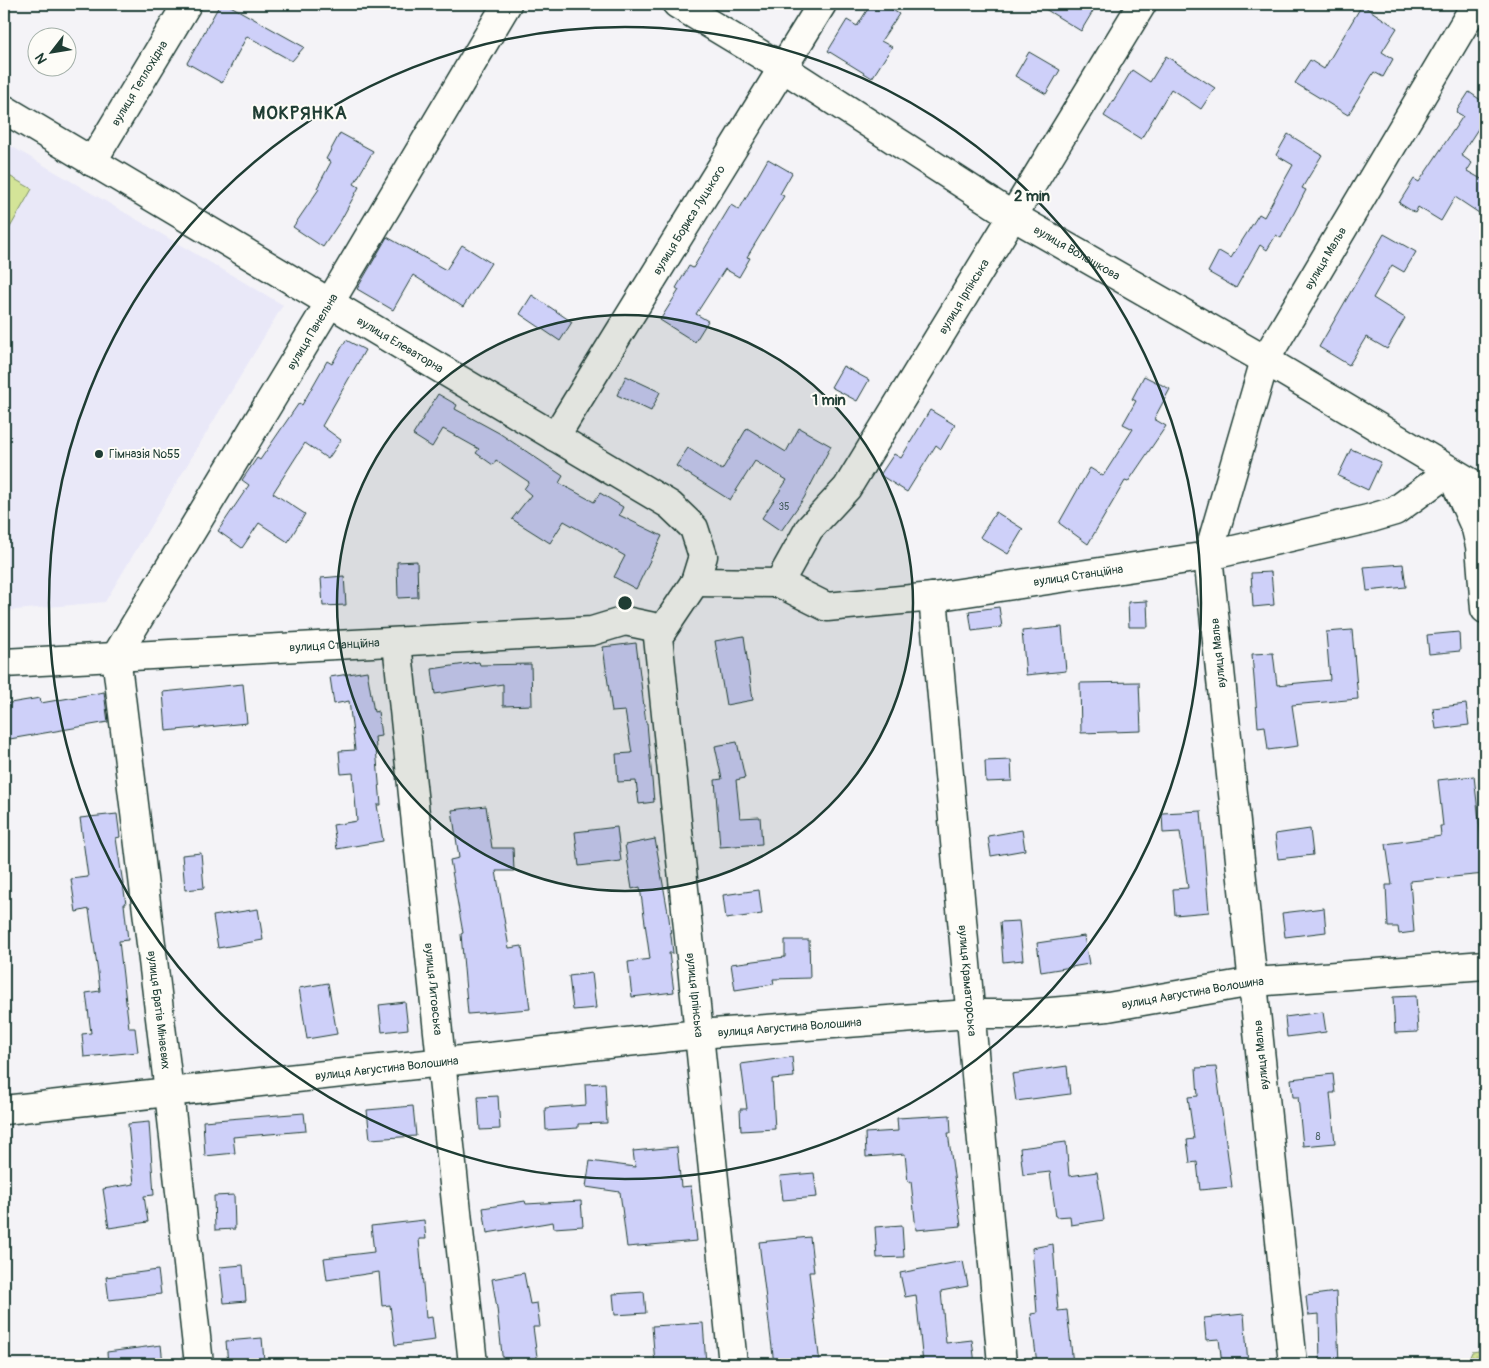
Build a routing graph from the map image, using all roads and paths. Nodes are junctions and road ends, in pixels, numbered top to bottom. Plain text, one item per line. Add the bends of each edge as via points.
1 (187, 4) edge
2 (507, 4) edge
3 (677, 4) edge
4 (822, 4) edge
5 (1142, 4) edge
6 (1476, 4) edge
7 (783, 68) junction
8 (4, 109) edge
9 (92, 162) junction
10 (1011, 215) junction
11 (329, 304) junction
12 (1264, 360) junction
13 (555, 437) junction
14 (1450, 471) junction
15 (1485, 491) edge
16 (1208, 556) junction
17 (695, 582) junction
18 (779, 583) junction
19 (933, 598) junction
20 (1485, 609) edge
21 (664, 629) junction
22 (397, 642) junction
23 (116, 656) junction
24 (4, 663) edge
25 (1485, 965) edge
26 (1253, 982) junction
27 (969, 1014) junction
28 (699, 1034) junction
29 (442, 1062) junction
30 (169, 1092) junction
31 (4, 1110) edge
32 (199, 1364) edge
33 (473, 1364) edge
34 (732, 1364) edge
35 (1002, 1364) edge
36 (1293, 1364) edge

1 - 9 street, вулиця Теплохідна
2 - 11 street, вулиця Панельна
3 - 7 street, вулиця Волошкова
4 - 7 street, вулиця Бориса Луцького
5 - 10 street, вулиця Ірпінська
6 - 12 street, вулиця Мальв
7 - 10 street, вулиця Волошкова
7 - 13 street, вулиця Бориса Луцького
8 - 9 street, вулиця Елеваторна
9 - 11 street, вулиця Елеваторна
10 - 12 street, вулиця Волошкова
10 - 18 street, вулиця Ірпінська via 847,488 809,529
11 - 13 street, вулиця Елеваторна
11 - 23 street, вулиця Панельна
12 - 14 street, вулиця Волошкова
12 - 16 street, вулиця Мальв
13 - 17 street, вулиця Елеваторна via 670,505 694,528 703,556
14 - 15 street, вулиця Волошкова
14 - 16 street, вулиця Станційна via 1395,511
14 - 20 street via 1476,529
16 - 19 street, вулиця Станційна
16 - 26 street, вулиця Мальв
17 - 18 street, вулиця Станційна
17 - 21 street, вулиця Елеваторна
18 - 19 street, вулиця Станційна via 827,607
19 - 27 street, вулиця Краматорська
21 - 22 street, вулиця Станційна via 625,621 592,631
21 - 28 street, вулиця Ірпінська via 658,637
22 - 23 street, вулиця Станційна
22 - 29 street, вулиця Литовська
23 - 24 street, вулиця Станційна
23 - 30 street, вулиця Братів Мінаєвих
25 - 26 street, вулиця Августина Волошина
26 - 27 street, вулиця Августина Волошина via 1108,1007 1028,1014
26 - 36 street, вулиця Мальв
27 - 28 street, вулиця Августина Волошина
27 - 35 street, вулиця Краматорська
28 - 29 street, вулиця Августина Волошина
28 - 34 street, вулиця Ірпінська
29 - 30 street, вулиця Августина Волошина
29 - 33 street, вулиця Литовська
30 - 31 street, вулиця Августина Волошина
30 - 32 street, вулиця Братів Мінаєвих

